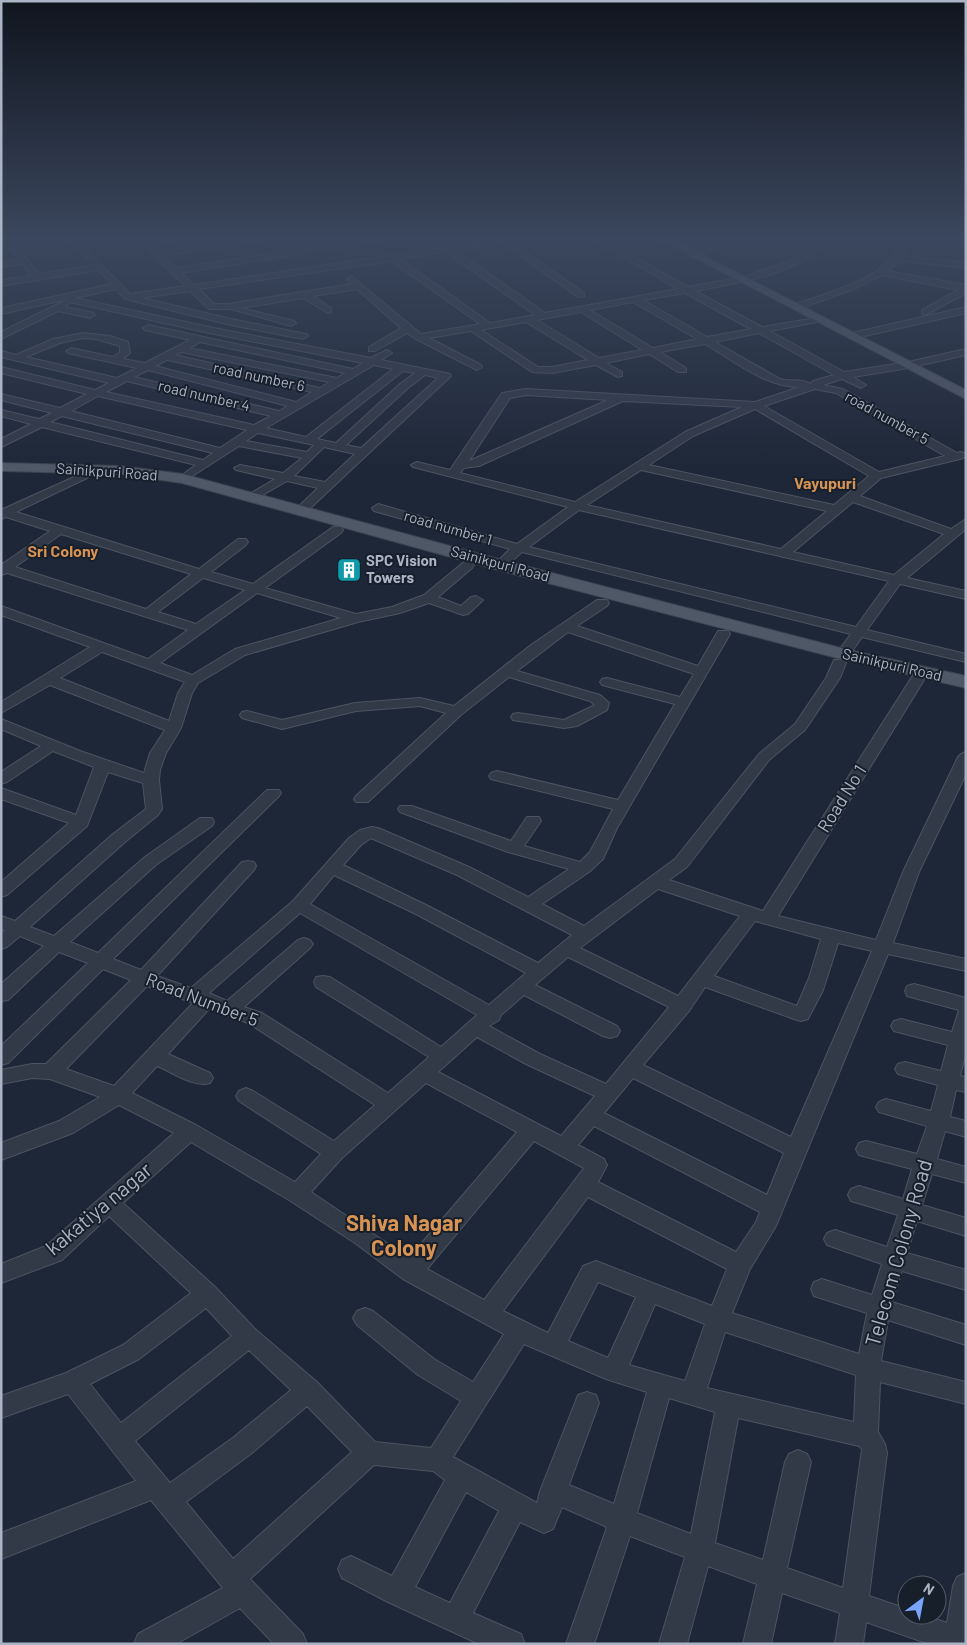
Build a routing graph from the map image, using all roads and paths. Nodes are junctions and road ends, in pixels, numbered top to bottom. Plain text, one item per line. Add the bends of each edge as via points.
1 (42, 316) edge
2 (91, 316) edge
3 (152, 316) edge
4 (204, 316) edge
5 (256, 316) edge
6 (394, 316) edge
7 (473, 316) edge
8 (543, 316) edge
9 (593, 316) edge
10 (663, 316) edge
11 (733, 316) edge
12 (814, 316) edge
13 (920, 316) edge
14 (935, 316) edge
15 (96, 317) dead end
16 (819, 318) junction
17 (923, 318) junction
18 (528, 319) junction
19 (231, 322) junction
20 (134, 326) dead end
21 (487, 326) junction
22 (408, 328) junction
23 (472, 328) junction
24 (759, 330) junction
25 (214, 331) junction
26 (1, 336) edge
27 (852, 336) junction
28 (419, 337) junction
29 (198, 340) junction
30 (706, 340) junction
31 (181, 349) junction
32 (71, 351) dead end
33 (651, 351) junction
34 (966, 352) edge
35 (1, 354) edge
36 (168, 357) junction
37 (16, 358) junction
38 (114, 361) junction
39 (370, 362) junction
40 (596, 362) junction
41 (908, 365) junction
42 (148, 367) junction
43 (401, 367) junction
44 (478, 368) dead end
45 (1, 370) edge
46 (682, 370) dead end
47 (355, 372) junction
48 (424, 372) junction
49 (618, 374) dead end
50 (844, 375) junction
51 (122, 380) junction
52 (337, 381) junction
53 (816, 384) junction
54 (861, 386) dead end
55 (104, 390) junction
56 (321, 391) junction
57 (966, 395) edge
58 (1, 397) edge
59 (622, 397) junction
60 (296, 405) junction
61 (755, 405) junction
62 (62, 412) junction
63 (1, 414) edge
64 (281, 415) junction
65 (42, 423) junction
66 (260, 427) junction
67 (1, 430) edge
68 (19, 435) junction
69 (309, 440) junction
70 (236, 442) junction
71 (322, 443) junction
72 (1, 444) edge
73 (339, 446) junction
74 (221, 452) junction
75 (363, 452) junction
76 (961, 455) edge
77 (310, 456) junction
78 (204, 464) junction
79 (417, 465) dead end
80 (640, 466) junction
81 (1, 467) edge
82 (240, 468) dead end
83 (457, 470) junction
84 (65, 472) junction
85 (1, 474) edge
86 (877, 476) junction
87 (286, 478) junction
88 (183, 479) junction
89 (328, 486) junction
90 (252, 497) junction
91 (851, 497) junction
92 (577, 506) junction
93 (378, 508) dead end
94 (836, 509) junction
95 (300, 511) junction
96 (3, 514) edge
97 (965, 524) edge
98 (59, 530) junction
99 (337, 530) junction
100 (952, 533) junction
101 (242, 542) dead end
102 (519, 548) junction
103 (782, 554) junction
104 (468, 565) junction
105 (500, 565) junction
106 (4, 569) edge
107 (200, 573) junction
108 (897, 580) junction
109 (255, 588) junction
110 (966, 595) edge
111 (429, 598) junction
112 (476, 600) dead end
113 (602, 603) junction
114 (8, 612) edge
115 (149, 613) junction
116 (677, 617) junction
117 (356, 618) junction
118 (1, 622) edge
119 (566, 627) junction
120 (197, 629) junction
121 (857, 632) junction
122 (723, 634) junction
123 (100, 647) junction
124 (841, 658) junction
125 (966, 658) edge
126 (148, 665) junction
127 (507, 672) junction
128 (702, 672) junction
129 (48, 679) junction
130 (193, 680) junction
131 (917, 680) junction
132 (607, 682) dead end
133 (966, 682) edge
134 (966, 690) edge
135 (683, 702) junction
136 (1, 709) edge
137 (458, 712) junction
138 (247, 715) dead end
139 (518, 716) dead end
140 (1, 723) edge
141 (174, 728) junction
142 (51, 746) junction
143 (966, 757) edge
144 (102, 766) junction
145 (497, 776) dead end
146 (1, 779) edge
147 (151, 780) junction
148 (1, 793) edge
149 (273, 793) dead end
150 (362, 799) dead end
151 (622, 806) junction
152 (406, 809) dead end
153 (533, 821) dead end
154 (81, 822) junction
155 (206, 822) dead end
156 (514, 848) junction
157 (248, 866) dead end
158 (332, 867) junction
159 (583, 868) junction
160 (656, 882) junction
161 (1, 891) edge
162 (299, 904) junction
163 (528, 906) junction
164 (759, 916) junction
165 (10, 926) edge
166 (585, 934) junction
167 (831, 936) junction
168 (1, 943) edge
169 (304, 944) dead end
170 (58, 945) junction
171 (881, 946) junction
172 (567, 949) junction
173 (102, 961) junction
174 (966, 965) edge
175 (539, 972) junction
176 (144, 978) junction
177 (703, 979) junction
178 (323, 982) dead end
179 (522, 986) junction
180 (914, 991) dead end
181 (1, 995) edge
182 (201, 997) junction
183 (966, 1005) edge
184 (682, 1006) junction
185 (230, 1009) junction
186 (966, 1013) edge
187 (492, 1015) junction
188 (901, 1026) dead end
189 (476, 1028) junction
190 (610, 1032) dead end
191 (962, 1042) edge
192 (154, 1056) junction
193 (443, 1057) junction
194 (1, 1058) edge
195 (631, 1068) junction
196 (905, 1069) dead end
197 (51, 1072) junction
198 (424, 1073) junction
199 (1, 1077) edge
200 (203, 1078) dead end
201 (957, 1083) edge
202 (608, 1094) junction
203 (118, 1095) junction
204 (246, 1096) dead end
205 (389, 1104) junction
206 (886, 1107) dead end
207 (590, 1115) junction
208 (938, 1122) junction
209 (966, 1129) edge
210 (189, 1131) junction
211 (530, 1131) junction
212 (564, 1147) junction
213 (796, 1149) junction
214 (866, 1149) dead end
215 (1, 1152) edge
216 (336, 1152) junction
217 (924, 1163) junction
218 (966, 1175) edge
219 (585, 1185) junction
220 (296, 1194) junction
221 (859, 1194) dead end
222 (110, 1204) junction
223 (772, 1208) junction
224 (909, 1211) junction
225 (966, 1227) edge
226 (835, 1239) dead end
227 (894, 1259) junction
228 (740, 1265) junction
229 (412, 1272) junction
230 (1, 1274) edge
231 (966, 1280) edge
232 (822, 1289) dead end
233 (649, 1293) junction
234 (207, 1294) junction
235 (879, 1308) junction
236 (488, 1313) junction
237 (365, 1318) dead end
238 (718, 1319) junction
239 (518, 1331) junction
240 (966, 1335) edge
241 (248, 1337) junction
242 (554, 1345) junction
243 (868, 1368) junction
244 (614, 1371) junction
245 (73, 1381) junction
246 (661, 1384) junction
247 (308, 1390) junction
248 (692, 1393) junction
249 (966, 1394) edge
250 (476, 1398) junction
251 (588, 1403) dead end
252 (728, 1405) junction
253 (1, 1406) edge
254 (866, 1436) junction
255 (119, 1439) junction
256 (369, 1453) junction
257 (437, 1460) junction
258 (798, 1462) dead end
259 (461, 1476) junction
260 (553, 1491) junction
261 (162, 1493) junction
262 (515, 1506) junction
263 (622, 1522) junction
264 (1, 1546) edge
265 (700, 1549) junction
266 (351, 1569) dead end
267 (772, 1578) junction
268 (238, 1585) junction
269 (966, 1586) edge
270 (397, 1593) junction
271 (853, 1604) junction
272 (456, 1619) junction
273 (958, 1642) edge
274 (148, 1644) edge
275 (294, 1644) edge
276 (512, 1644) edge
277 (580, 1644) edge
278 (673, 1644) edge
279 (758, 1644) edge
280 (849, 1644) edge

1 - 26 street
2 - 15 street
3 - 25 street
4 - 19 street
5 - 19 street via 305,331
6 - 22 street
7 - 21 street
8 - 18 street
9 - 33 street
10 - 30 street, road number 5
11 - 24 street
12 - 16 main road
13 - 17 street
14 - 17 street
16 - 24 street
16 - 27 main road
17 - 27 street
18 - 21 street
18 - 40 street
19 - 25 street
20 - 29 street
21 - 23 street
22 - 28 street
22 - 39 street via 372,349 392,354
23 - 28 street
23 - 40 street via 536,370
24 - 30 street
24 - 50 street
25 - 29 street
25 - 39 street
27 - 41 main road
28 - 44 street
29 - 31 street
29 - 47 street
30 - 33 street
30 - 53 street, road number 5 via 776,381
31 - 36 street
31 - 52 street
32 - 38 street
33 - 40 street
33 - 46 street
34 - 41 street
35 - 37 street, road number 4
36 - 42 street
36 - 56 street, road number 6
37 - 38 street via 52,341 77,335 96,335 125,344 125,353
37 - 51 street, road number 4
38 - 42 street
39 - 43 street
39 - 47 street
40 - 49 street
41 - 50 street
41 - 57 main road
42 - 51 street
42 - 60 street
43 - 48 street
43 - 69 street
45 - 55 street
47 - 52 street
48 - 73 street via 404,386
48 - 75 street via 446,376
50 - 53 street
50 - 54 street
51 - 55 street
51 - 64 street, road number 4
52 - 56 street
53 - 61 street
53 - 76 street, road number 5 via 839,391
55 - 62 street
55 - 66 street via 167,410
56 - 60 street
58 - 62 street
59 - 61 street
59 - 83 street
59 - 83 street via 512,392 506,395
60 - 64 street
61 - 80 street via 689,434
61 - 86 street
62 - 65 street
62 - 74 street
63 - 65 street
64 - 66 street
65 - 68 street
65 - 78 street
66 - 69 street
66 - 70 street
67 - 68 street
68 - 72 street
69 - 71 street
70 - 74 street
70 - 77 street
71 - 73 street
71 - 77 street
73 - 75 street
74 - 78 street
75 - 89 street
76 - 86 street
77 - 87 street
78 - 88 street
79 - 83 street
80 - 92 street
80 - 94 street
81 - 84 main road, Sainikpuri Road
82 - 87 street
83 - 92 street
84 - 85 main road, Sainikpuri Road
84 - 88 main road, Sainikpuri Road via 120,470
84 - 96 street
84 - 99 main road, Sainikpuri Road via 174,488
86 - 91 street
87 - 89 street
87 - 90 street
88 - 90 main road, Sainikpuri Road
89 - 95 street
90 - 95 main road, Sainikpuri Road
91 - 94 street
91 - 100 street
92 - 102 street
92 - 103 street
93 - 102 street, road number 1
94 - 103 street
95 - 105 main road, Sainikpuri Road
96 - 98 street
97 - 100 street
98 - 106 street
98 - 107 street
99 - 104 main road, Sainikpuri Road
99 - 109 street
100 - 108 street
101 - 107 street
102 - 105 street
102 - 121 street, road number 1
103 - 108 street
104 - 111 street
104 - 113 main road, Sainikpuri Road
105 - 116 main road, Sainikpuri Road
106 - 115 street
107 - 109 street
107 - 115 street
108 - 110 street
108 - 121 street
109 - 117 street
109 - 120 street
111 - 112 street via 463,611
111 - 117 street
113 - 116 main road, Sainikpuri Road
113 - 119 street
114 - 118 street
114 - 123 street
115 - 120 street
116 - 122 main road, Sainikpuri Road
116 - 124 main road, Sainikpuri Road
117 - 130 street via 240,652
119 - 127 street
119 - 128 street
120 - 126 street
121 - 124 street
121 - 125 street, road number 1
122 - 124 main road, Sainikpuri Road
122 - 128 street
123 - 126 street
123 - 129 street
124 - 131 main road, Sainikpuri Road
124 - 133 main road, Sainikpuri Road
124 - 160 street via 833,678 800,727 764,758 681,863
126 - 130 street
127 - 137 street
127 - 139 street via 595,698 602,703 572,723
128 - 135 street
129 - 136 street
129 - 141 street
130 - 141 street via 185,693
131 - 134 main road, Sainikpuri Road
131 - 164 street, Road No 1
132 - 135 street
135 - 151 street
137 - 138 street via 420,702 354,707 282,725
137 - 150 street
140 - 142 street
141 - 147 street via 158,752
142 - 144 street
142 - 146 street
143 - 171 street via 911,872
144 - 147 street
144 - 154 street
145 - 151 street
147 - 165 street via 152,812
148 - 154 street
149 - 173 street
151 - 159 street via 597,855
152 - 156 street
153 - 156 street
154 - 161 street
155 - 170 street via 182,836 132,875
156 - 159 street
157 - 176 street
158 - 162 street
158 - 163 street via 355,841 372,832 463,871
158 - 175 street
159 - 163 street
160 - 164 street
160 - 166 street
162 - 182 street
162 - 187 street
163 - 166 street
164 - 167 street
164 - 177 street, Road No 1
165 - 168 street
165 - 170 street, Road Number 5
166 - 172 street
167 - 171 street
167 - 177 street via 806,1010 801,1014
169 - 185 street
170 - 173 street, Road Number 5
170 - 181 street
171 - 174 street
171 - 213 street via 868,984
172 - 175 street
172 - 184 street
173 - 176 street, Road Number 5
173 - 194 street
175 - 179 street
176 - 182 street, Road Number 5
176 - 197 street
177 - 184 street, Road No 1
178 - 193 street
179 - 187 street
179 - 190 street
180 - 183 street
182 - 185 street, Road Number 5
182 - 192 street
184 - 195 street, Road No 1
185 - 205 street, Road Number 5 via 255,1018
186 - 191 street, Telecom Colony Road
187 - 189 street
188 - 191 street
189 - 193 street
189 - 202 street
191 - 201 street, Telecom Colony Road
192 - 200 street
192 - 203 street
193 - 198 street
195 - 202 street, Road No 1
195 - 213 street
196 - 201 street
197 - 199 street via 32,1071
197 - 203 street
198 - 205 street
198 - 211 street
201 - 208 street, Telecom Colony Road
202 - 207 street, Road No 1
203 - 210 street
203 - 215 street via 66,1127
204 - 216 street
205 - 216 street
206 - 208 street
207 - 212 street, Road No 1
207 - 223 street
208 - 209 street
208 - 217 street, Telecom Colony Road
210 - 220 street
210 - 222 street, kakatiya nagar
211 - 212 street
211 - 229 street
212 - 219 street via 597,1165
213 - 223 street
214 - 217 street
216 - 220 street
217 - 218 street
217 - 224 street, Telecom Colony Road
219 - 228 street
219 - 236 street
220 - 229 street
221 - 224 street
222 - 230 street, kakatiya nagar via 54,1252
222 - 234 street
223 - 228 street via 765,1226
224 - 225 street
224 - 227 street, Telecom Colony Road
226 - 227 street
227 - 231 street
227 - 235 street, Telecom Colony Road
228 - 238 street
229 - 236 street
232 - 235 street
233 - 238 street
233 - 242 street via 593,1272
233 - 244 street
234 - 241 street
234 - 245 street via 131,1352
235 - 240 street
235 - 243 street, Telecom Colony Road
236 - 239 street
237 - 250 street via 426,1367
238 - 243 street
238 - 248 street
239 - 242 street
239 - 250 street
241 - 247 street
241 - 255 street
242 - 244 street
243 - 249 street
243 - 254 street, Telecom Colony Road
244 - 246 street
245 - 253 street
245 - 255 street
246 - 248 street
246 - 263 street
247 - 256 street
247 - 261 street via 243,1445
248 - 252 street
250 - 257 street
251 - 260 street
252 - 254 street
252 - 265 street
254 - 271 street, Telecom Colony Road via 875,1453
255 - 261 street
256 - 257 street
256 - 268 street
257 - 259 street
258 - 267 street
259 - 262 street
259 - 270 street
260 - 262 street via 544,1520
260 - 263 street
261 - 264 street
261 - 268 street
262 - 272 street
263 - 265 street
263 - 277 street
265 - 267 street
265 - 278 street
266 - 270 street
267 - 271 street
267 - 279 street
268 - 274 street
268 - 275 street
269 - 273 street
270 - 272 street
271 - 273 street
271 - 280 street, Telecom Colony Road
272 - 276 street

